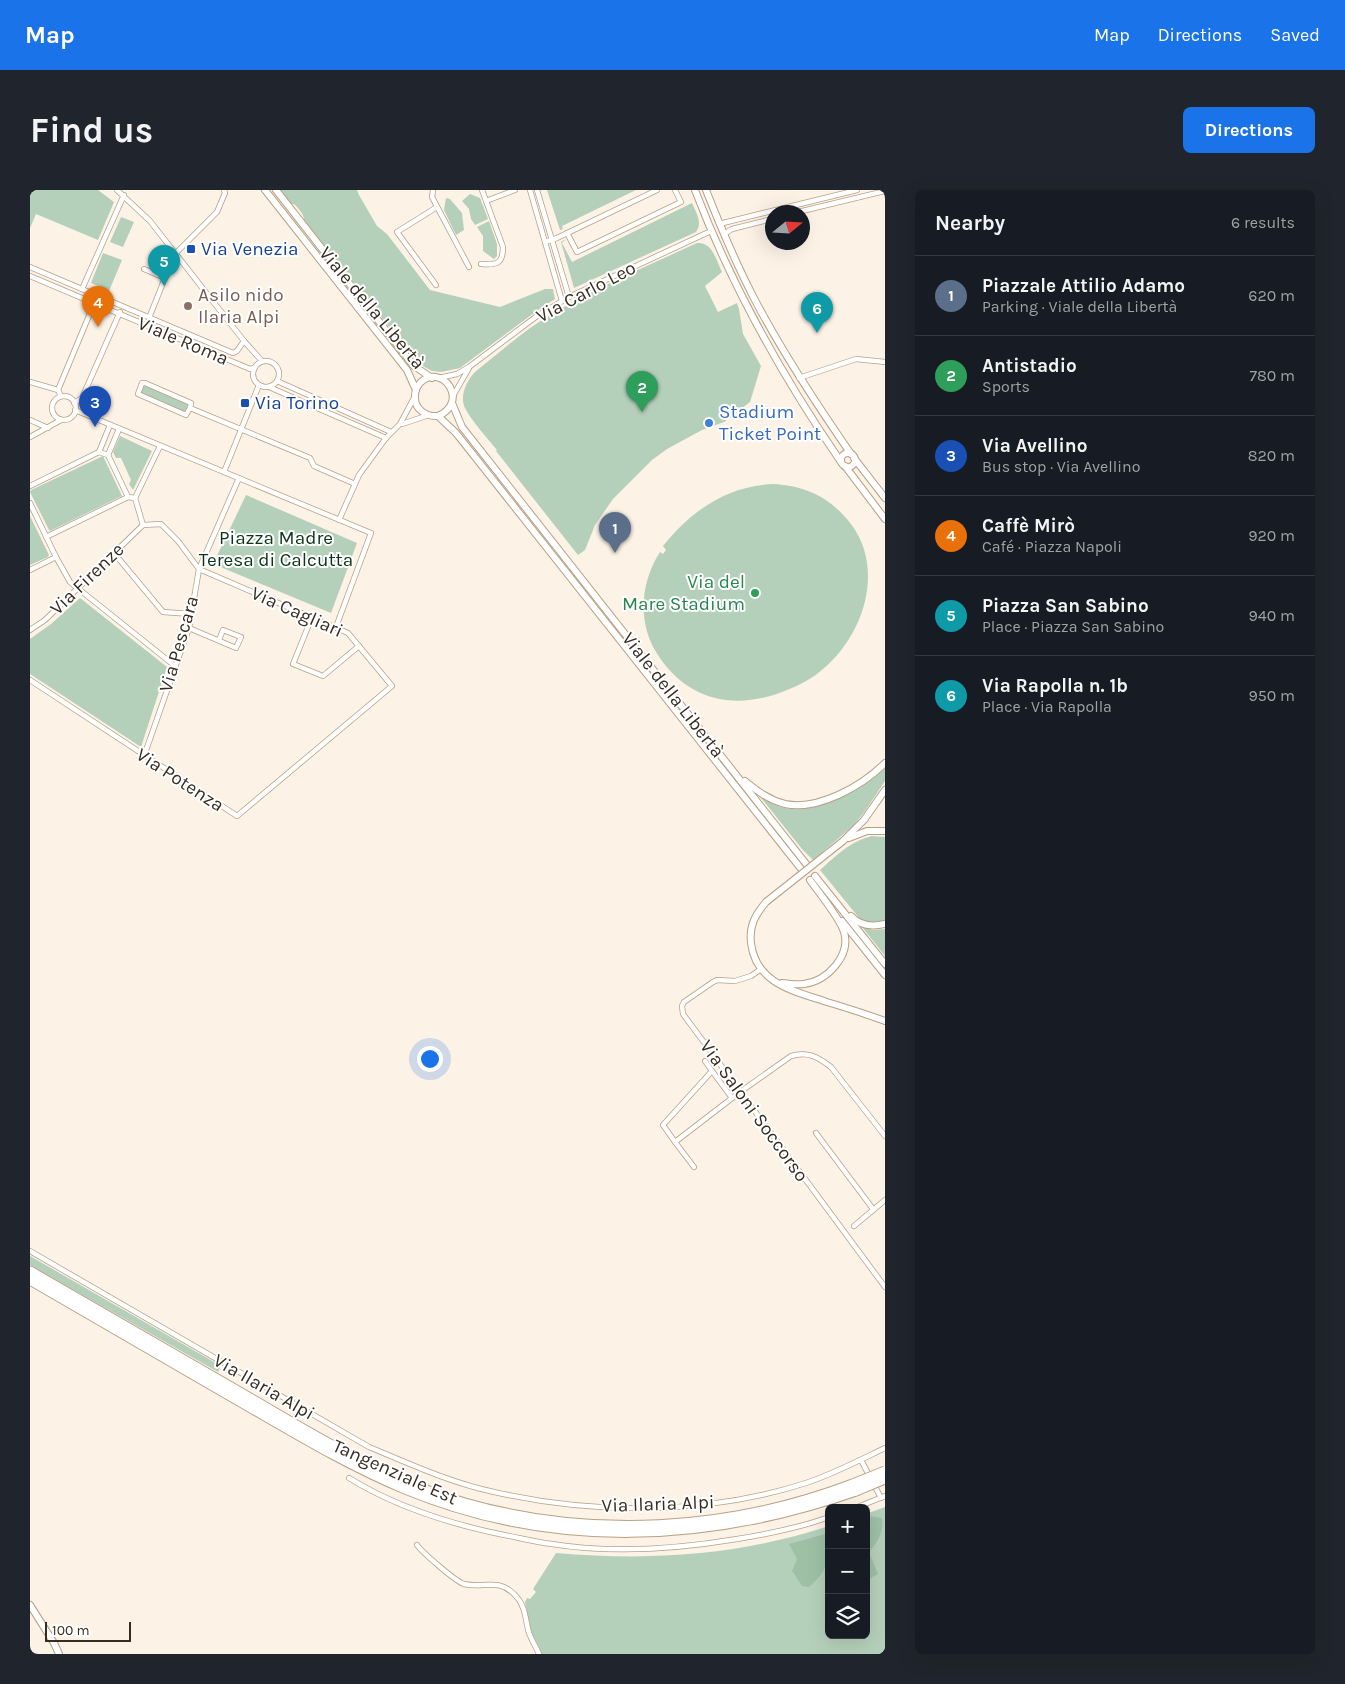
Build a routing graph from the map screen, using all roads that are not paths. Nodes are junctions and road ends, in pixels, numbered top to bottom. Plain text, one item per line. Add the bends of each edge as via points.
1 (117, 190) edge
2 (224, 190) edge
3 (265, 190) edge
4 (276, 190) edge
5 (433, 190) edge
6 (482, 190) edge
7 (515, 190) edge
8 (530, 190) edge
9 (537, 190) edge
10 (657, 190) edge
11 (675, 190) edge
12 (695, 190) edge
13 (706, 190) edge
14 (856, 190) edge
15 (885, 191) edge
16 (124, 195) junction
17 (486, 201) junction
18 (437, 207) junction
19 (810, 209) edge
20 (765, 221) edge
21 (720, 224) junction
22 (711, 231) junction
23 (567, 233) junction
24 (724, 234) junction
25 (552, 240) junction
26 (545, 242) junction
27 (176, 252) junction
28 (481, 264) dead end
29 (30, 267) edge
30 (469, 267) dead end
31 (144, 269) dead end
32 (30, 276) edge
33 (436, 286) dead end
34 (82, 289) junction
35 (99, 297) junction
36 (569, 297) junction
37 (562, 301) junction
38 (96, 304) junction
39 (122, 307) junction
40 (119, 314) junction
41 (149, 318) junction
42 (244, 341) junction
43 (262, 361) junction
44 (885, 362) edge
45 (469, 367) junction
46 (254, 368) junction
47 (435, 378) junction
48 (799, 378) junction
49 (277, 381) junction
50 (30, 382) edge
51 (789, 383) junction
52 (259, 385) junction
53 (269, 386) junction
54 (58, 390) junction
55 (415, 393) junction
56 (61, 396) junction
57 (452, 400) junction
58 (74, 402) junction
59 (190, 408) junction
60 (76, 410) junction
61 (429, 415) junction
62 (438, 416) junction
63 (30, 420) edge
64 (60, 420) junction
65 (400, 424) junction
66 (110, 425) junction
67 (48, 428) junction
68 (119, 429) junction
69 (241, 429) junction
70 (391, 432) junction
71 (30, 437) edge
72 (386, 438) junction
73 (160, 446) junction
74 (99, 452) junction
75 (108, 455) junction
76 (852, 456) junction
77 (843, 464) junction
78 (224, 472) junction
79 (239, 478) junction
80 (355, 484) junction
81 (30, 486) edge
82 (128, 497) junction
83 (135, 498) junction
84 (885, 498) edge
85 (30, 503) edge
86 (885, 519) edge
87 (339, 520) junction
88 (143, 525) junction
89 (46, 537) junction
90 (114, 554) junction
91 (56, 557) junction
92 (199, 569) junction
93 (30, 570) edge
94 (78, 589) junction
95 (191, 614) junction
96 (312, 617) junction
97 (336, 627) junction
98 (188, 628) junction
99 (30, 630) edge
100 (219, 640) junction
101 (359, 646) junction
102 (175, 666) junction
103 (30, 680) edge
104 (392, 686) joint
105 (144, 756) junction
106 (885, 763) edge
107 (734, 772) junction
108 (885, 790) edge
109 (885, 831) edge
110 (843, 841) junction
111 (813, 878) junction
112 (885, 924) edge
113 (885, 964) edge
114 (761, 969) junction
115 (885, 974) edge
116 (771, 979) junction
117 (885, 1021) edge
118 (705, 1061) dead end
119 (712, 1071) junction
120 (740, 1092) junction
121 (732, 1098) junction
122 (816, 1133) dead end
123 (885, 1136) edge
124 (675, 1142) junction
125 (694, 1167) dead end
126 (885, 1200) edge
127 (873, 1209) junction
128 (854, 1226) dead end
129 (30, 1251) edge
130 (30, 1270) edge
131 (30, 1280) edge
132 (885, 1287) edge
133 (885, 1448) edge
134 (861, 1460) junction
135 (885, 1471) edge
136 (349, 1478) dead end
137 (885, 1479) edge
138 (853, 1488) junction
139 (883, 1497) edge
140 (865, 1504) edge
141 (825, 1519) edge
142 (417, 1545) dead end
143 (30, 1605) edge
144 (59, 1654) edge
145 (539, 1654) edge

1 - 16 street
2 - 27 street via 217,212
3 - 55 main road, Viale della Libertà via 406,370
4 - 47 main road, Viale della Libertà via 414,366
5 - 18 street via 432,197
6 - 17 street
7 - 17 street
8 - 26 street
9 - 25 street
10 - 23 street
11 - 23 street via 681,202 577,252
12 - 22 main road
13 - 21 main road
14 - 21 street
15 - 19 street
16 - 27 street
16 - 34 street
17 - 28 street via 504,247 500,262
18 - 30 street
18 - 33 street via 397,232
20 - 24 street
21 - 24 main road
22 - 36 street, Via Carlo Leo
22 - 51 main road via 743,300
23 - 25 street
24 - 48 main road via 755,301
25 - 26 street
25 - 36 street
26 - 37 street
27 - 42 street
29 - 34 street, Viale Roma
31 - 41 street via 166,278
32 - 38 street, Viale Roma
34 - 35 street, Viale Roma
35 - 38 street
35 - 39 street, Viale Roma
36 - 37 street, Via Carlo Leo
37 - 45 street, Via Carlo Leo
38 - 40 street, Viale Roma
38 - 54 street
39 - 40 street
39 - 41 street, Viale Roma
40 - 46 street, Viale Roma
40 - 58 street via 82,398
41 - 42 street, Viale Roma via 233,353
42 - 43 street
43 - 46 street, Viale Roma
43 - 49 street via 270,361 277,366
44 - 48 street via 856,359
45 - 47 street, Via Carlo Leo via 457,374
45 - 57 street, Via Carlo Leo
46 - 52 street, Viale Roma via 253,378
47 - 55 main road, Viale della Libertà via 422,382
47 - 57 main road, Viale della Libertà via 449,385
48 - 51 main road
48 - 76 main road
49 - 53 street
49 - 70 street
50 - 54 street
51 - 77 main road
52 - 53 street
52 - 69 street
53 - 72 street
54 - 56 street
55 - 61 main road, Viale della Libertà via 418,408
55 - 65 street
56 - 58 street
56 - 64 street via 54,400 52,408
57 - 62 main road via 444,413
57 - 107 main road, Viale della Libertà via 462,427
58 - 60 street
59 - 59 street via 186,415 138,394 142,383 191,403
59 - 69 street
60 - 64 street via 72,417
60 - 66 street
61 - 62 main road
61 - 65 street
62 - 107 main road, Viale della Libertà via 456,433 805,867
63 - 67 street
64 - 67 street
65 - 70 street
66 - 68 street
66 - 74 street
67 - 71 street
68 - 73 street
68 - 75 street
69 - 78 street
69 - 80 street via 310,458 314,466
70 - 72 street
72 - 80 street
73 - 78 street
73 - 83 street
74 - 75 street
74 - 81 street
75 - 82 street
76 - 77 main road via 843,456
76 - 77 main road via 854,462 851,466
76 - 84 main road
77 - 86 main road
78 - 79 street
79 - 87 street
79 - 92 street, Via Pescara
80 - 87 street
82 - 83 street
82 - 89 street
83 - 88 street
85 - 89 street
87 - 97 street via 371,533
88 - 90 street, Via Firenze
88 - 92 street via 161,524
89 - 91 street
90 - 94 street, Via Firenze
90 - 95 street via 162,612
91 - 93 street
91 - 94 street via 70,582
92 - 95 street, Via Pescara
92 - 96 street, Via Cagliari
94 - 99 street, Via Firenze
94 - 102 street
95 - 98 street, Via Pescara
96 - 97 street, Via Cagliari
96 - 101 street via 293,664 324,676
97 - 101 street, Via Cagliari via 348,633
98 - 100 street
98 - 102 street, Via Pescara
100 - 100 street via 236,648 241,637 224,630
101 - 104 street, Via Cagliari
102 - 105 street, Via Pescara
103 - 105 street, Via Potenza
104 - 105 street, Via Potenza via 236,816
106 - 107 main road via 870,777 849,789 824,800 801,805 773,800
108 - 110 main road via 864,820
109 - 110 main road via 867,831
110 - 114 main road, bridge via 766,902 754,920 752,948
111 - 112 main road via 859,922
111 - 113 main road
111 - 115 main road
111 - 116 main road via 844,930 843,952 827,974 813,982 791,984
114 - 116 main road
114 - 120 street, Via Saloni Soccorso via 734,981 712,982 682,1006 683,1014
116 - 117 main road via 797,992
118 - 119 street
119 - 121 street
119 - 124 street via 663,1125
120 - 121 street
120 - 123 street via 791,1056 811,1054 831,1067
120 - 132 street, Via Saloni Soccorso
121 - 124 street
122 - 127 street
124 - 125 street
126 - 127 street
127 - 128 street
129 - 134 street, Via Ilaria Alpi via 369,1447 427,1472 493,1492 562,1505 637,1508 708,1504 760,1496 810,1482
130 - 138 highway, Tangenziale Est via 365,1463 464,1502 506,1513 572,1523 658,1526 746,1514
131 - 138 highway, Tangenziale Est via 360,1468 406,1490 496,1518 569,1530 661,1533 746,1522 831,1500
133 - 134 street
134 - 139 street
135 - 138 highway, Tangenziale Est, bridge
136 - 141 street via 393,1502 474,1529 554,1544 610,1549 698,1546 762,1535
137 - 138 highway, Tangenziale Est, bridge
139 - 140 street
142 - 145 street via 461,1583 498,1584 513,1593 524,1609
143 - 144 main road

